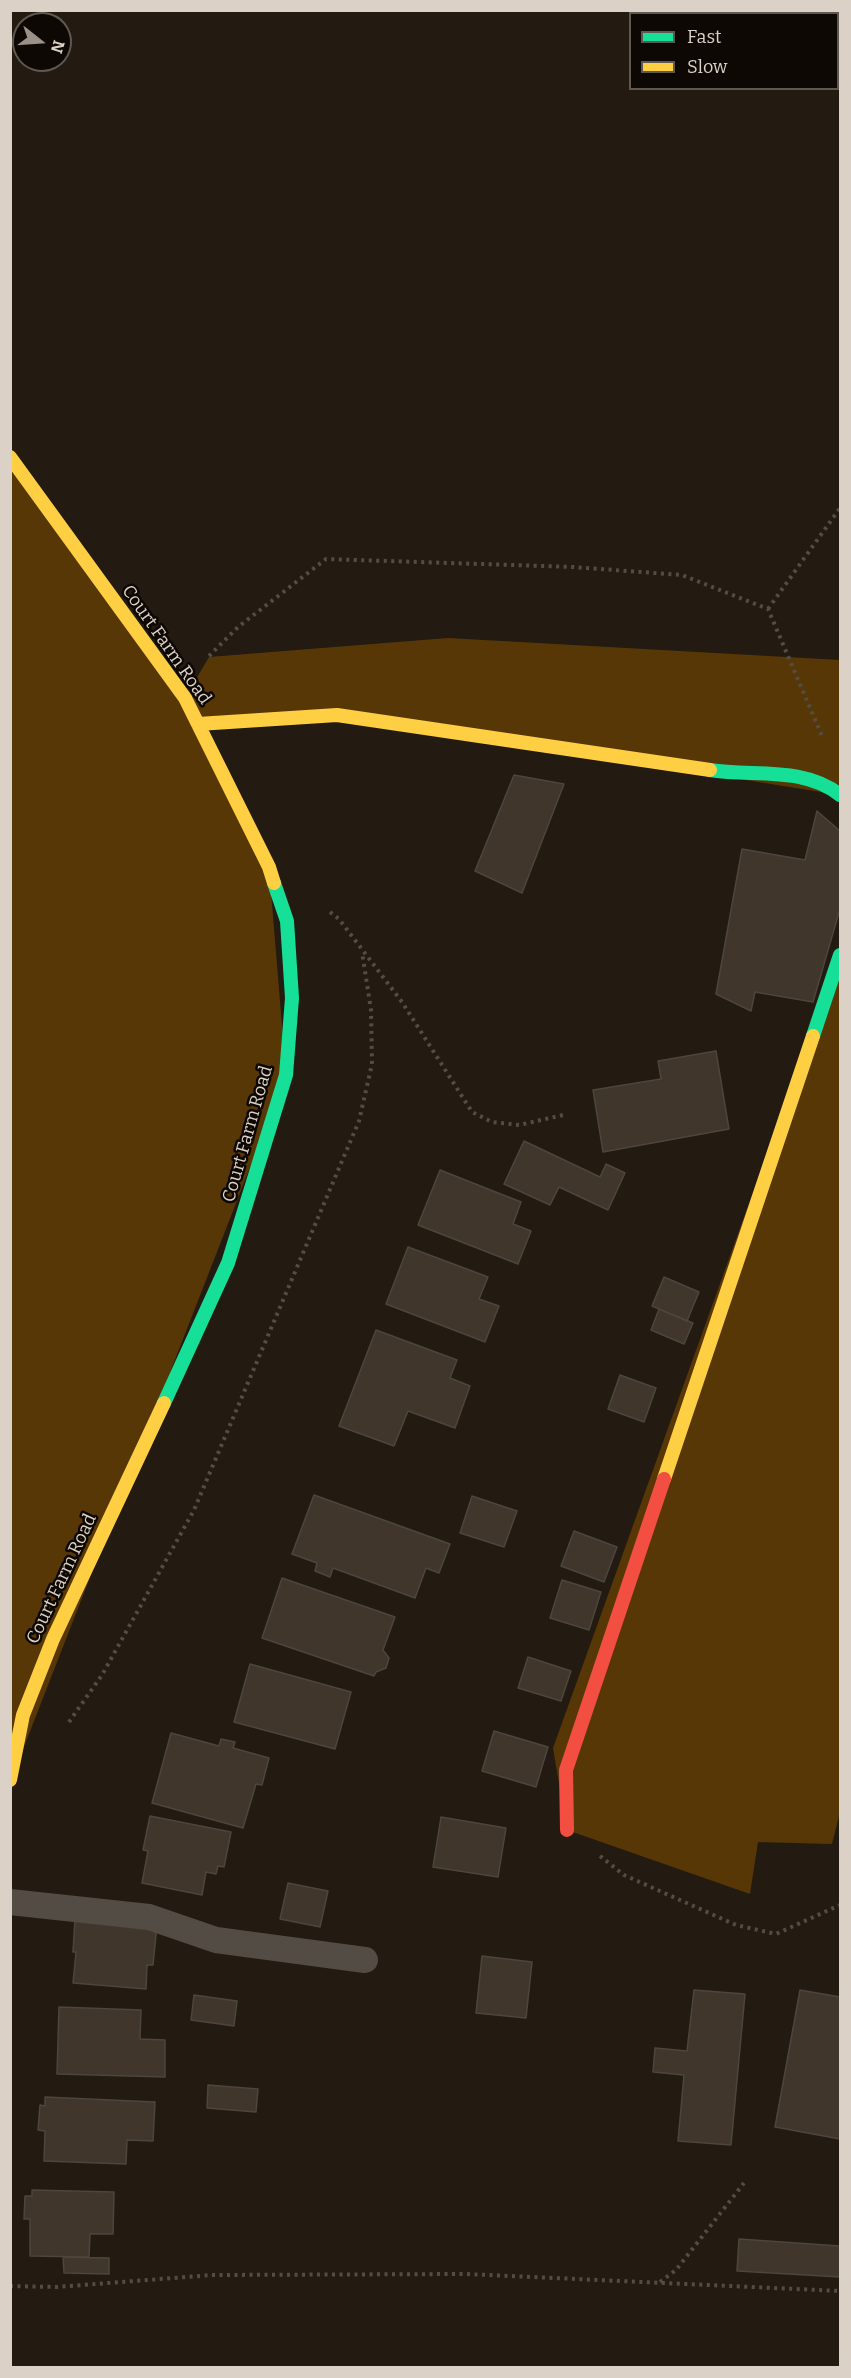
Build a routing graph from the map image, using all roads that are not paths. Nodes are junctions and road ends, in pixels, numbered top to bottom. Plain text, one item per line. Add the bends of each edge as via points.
1 (10, 458) edge
2 (198, 724) junction
3 (840, 795) edge
4 (840, 955) edge
5 (10, 1780) edge
6 (567, 1830) road end
7 (10, 1902) edge
8 (365, 1960) dead end

1 - 2 street, Court Farm Road via 185,698
2 - 3 street via 337,716 734,774 793,776 832,786
2 - 5 street, Court Farm Road via 269,867 287,921 292,998 286,1075 228,1263 53,1639 23,1715
4 - 6 street via 566,1770
7 - 8 lane via 149,1917 216,1940

